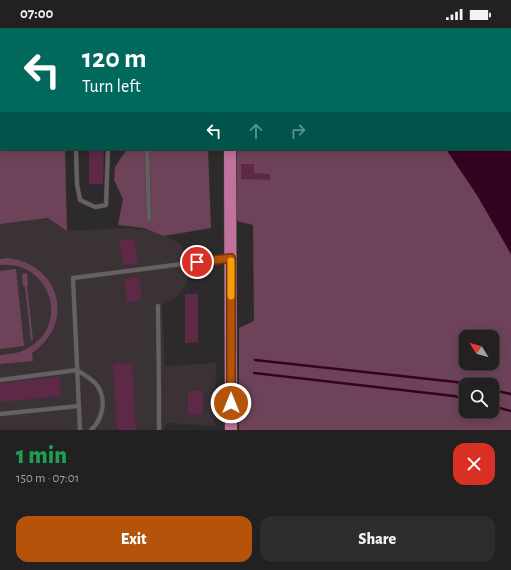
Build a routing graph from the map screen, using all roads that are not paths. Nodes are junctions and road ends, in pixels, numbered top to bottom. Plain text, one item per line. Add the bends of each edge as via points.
1 (76, 150) edge
2 (108, 150) edge
3 (147, 150) edge
4 (230, 150) edge
5 (149, 219) dead end
6 (231, 258) junction
7 (158, 306) dead end
8 (77, 370) junction
9 (0, 380) edge
10 (79, 406) junction
11 (0, 414) edge
12 (80, 430) edge
13 (91, 430) edge
14 (159, 430) edge
15 (231, 430) edge

1 - 2 lane via 80,200 95,207 106,205
3 - 5 lane
4 - 6 main road
6 - 8 lane via 73,278
6 - 15 main road
7 - 14 lane
8 - 9 lane
8 - 10 lane
8 - 13 lane via 96,384 102,393 103,408 100,419
10 - 11 lane
10 - 12 lane

